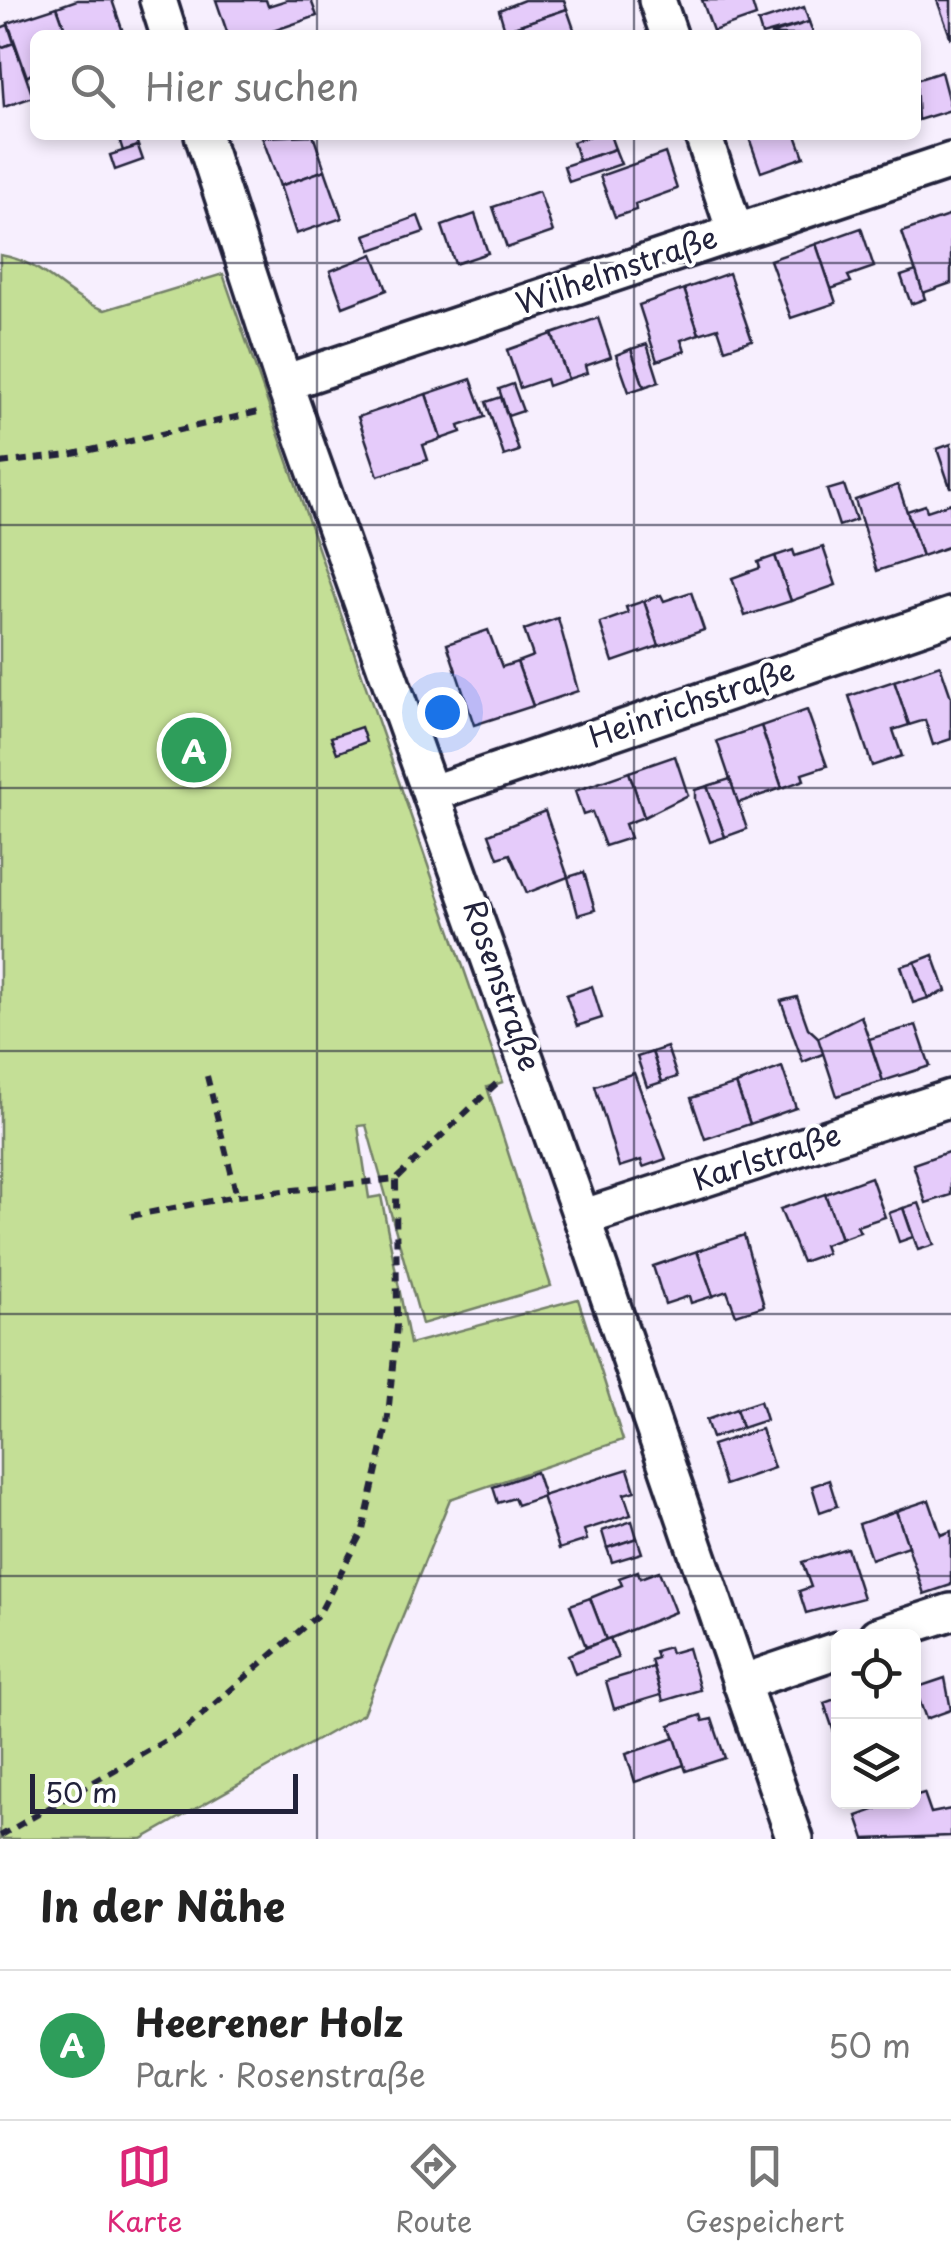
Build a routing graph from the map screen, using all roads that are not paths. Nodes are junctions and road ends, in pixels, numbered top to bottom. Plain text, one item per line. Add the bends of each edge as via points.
1 (158, 0) edge
2 (657, 0) edge
3 (168, 30) edge
4 (667, 30) edge
5 (204, 140) edge
6 (705, 140) edge
7 (951, 161) edge
8 (736, 231) junction
9 (288, 394) junction
10 (951, 616) edge
11 (433, 793) junction
12 (951, 1098) edge
13 (582, 1218) junction
14 (951, 1612) edge
15 (899, 1629) edge
16 (831, 1652) edge
17 (741, 1682) junction
18 (795, 1839) edge

1 - 3 street
2 - 4 street
5 - 9 street, Rosenstraße
6 - 8 street
7 - 8 street, Wilhelmstraße
8 - 9 street, Wilhelmstraße
9 - 11 street, Rosenstraße
10 - 11 street, Heinrichstraße
11 - 13 street, Rosenstraße
12 - 13 street, Karlstraße
13 - 17 street, Rosenstraße
14 - 15 street
16 - 17 street
17 - 18 street, Rosenstraße

